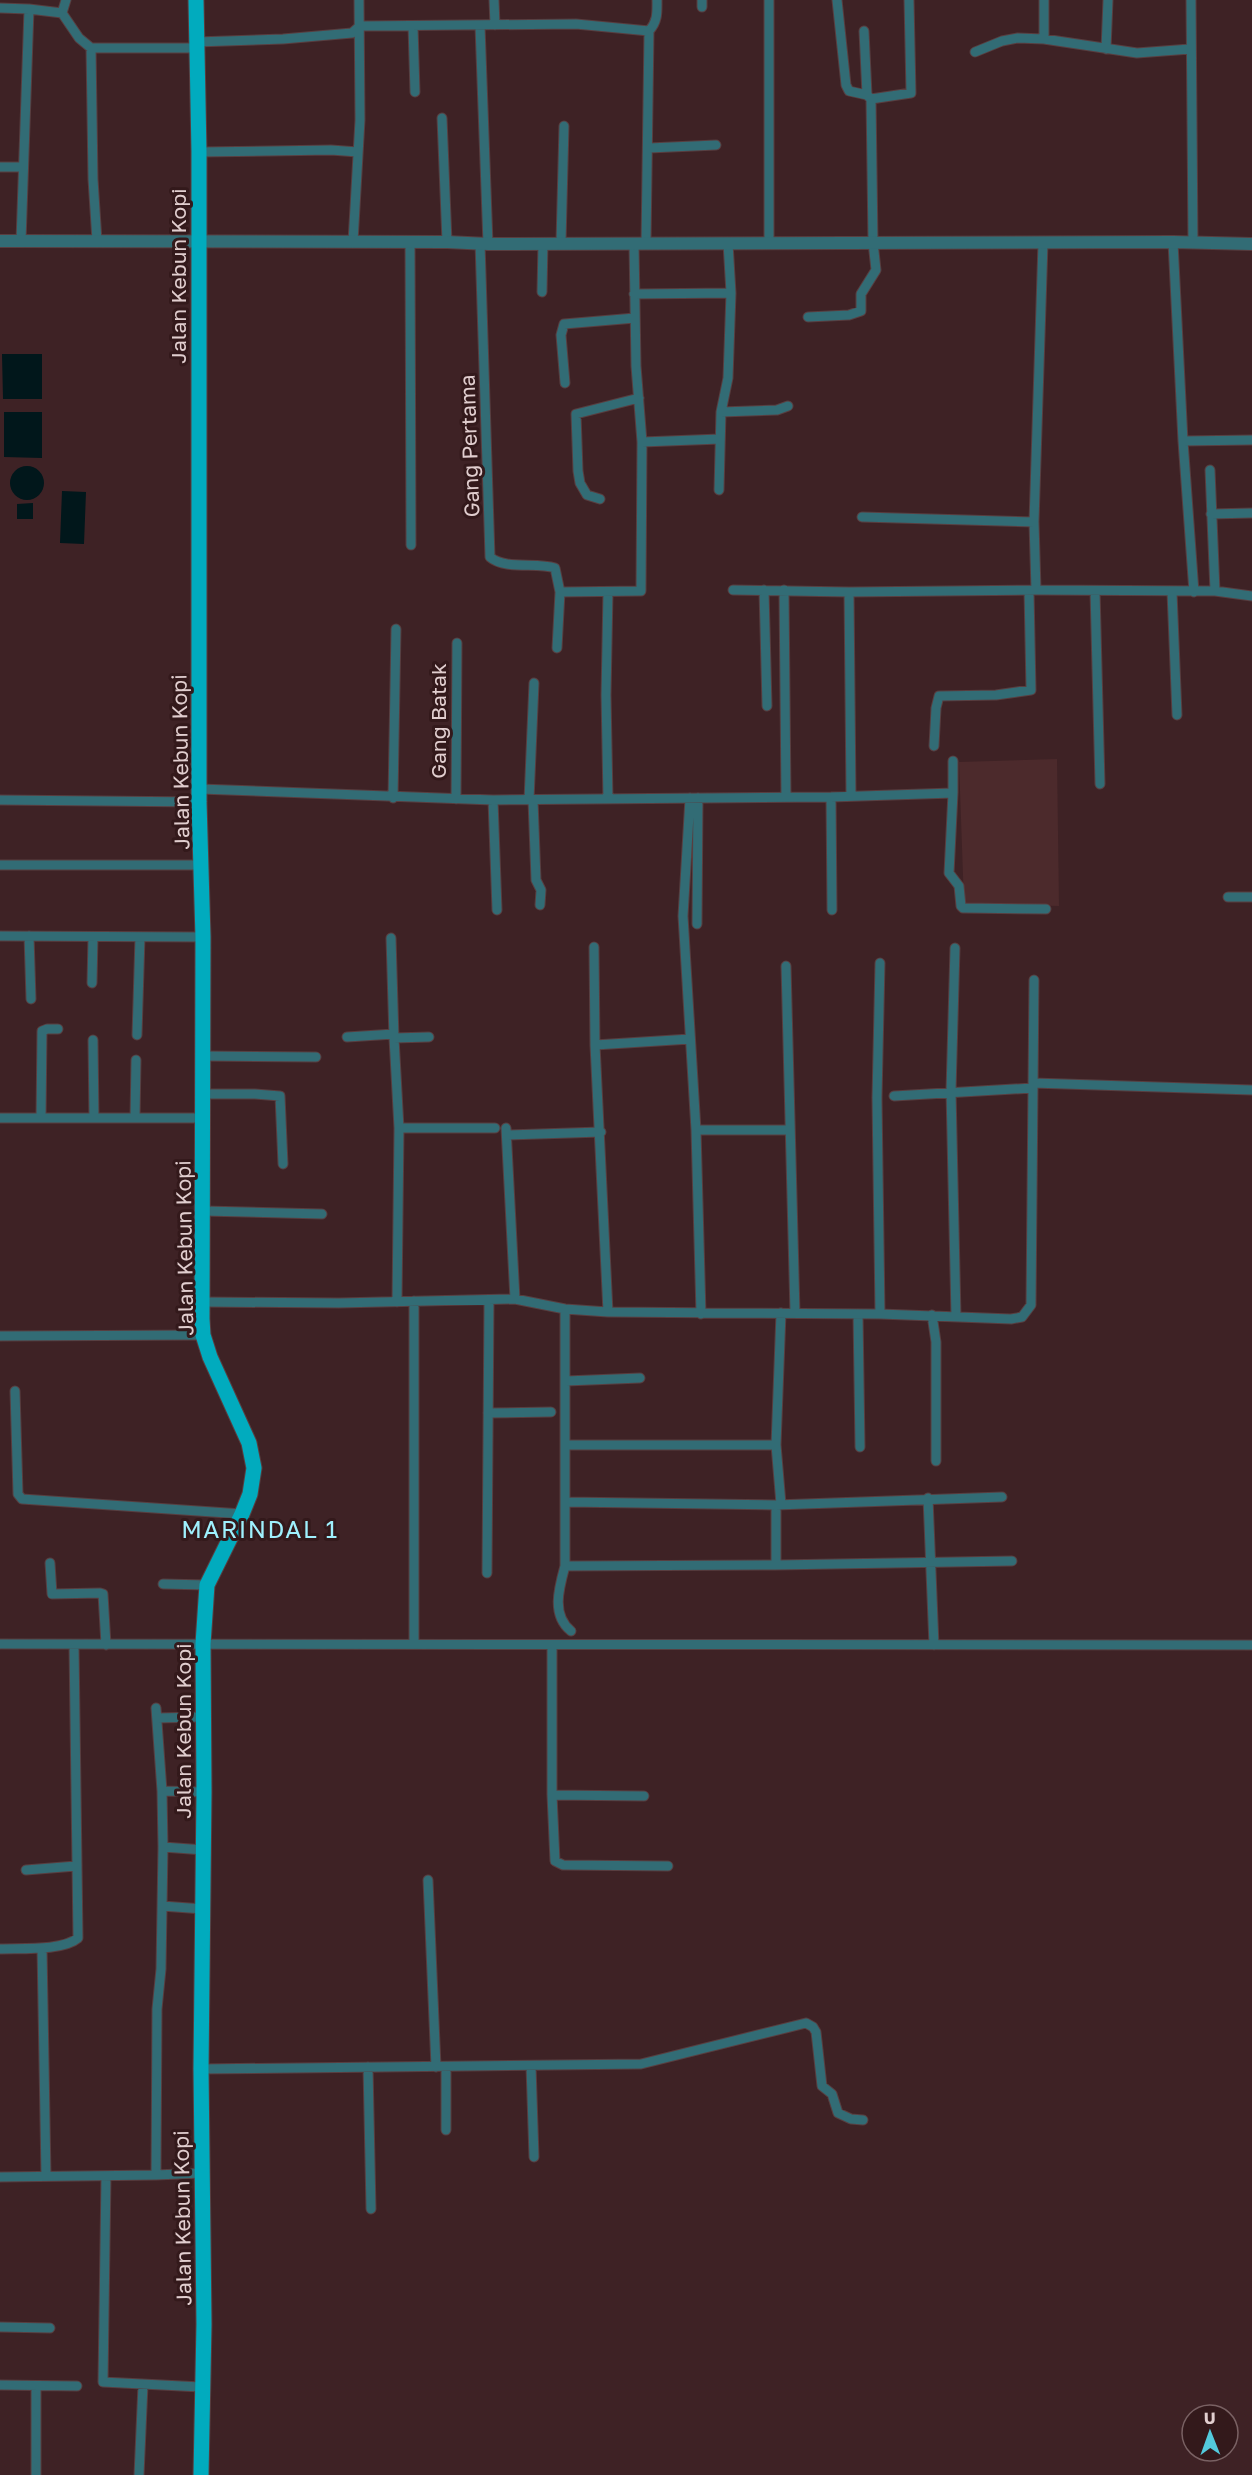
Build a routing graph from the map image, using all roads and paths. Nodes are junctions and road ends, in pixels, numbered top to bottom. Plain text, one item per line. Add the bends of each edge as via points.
1 (66, 0) edge
2 (196, 0) edge
3 (359, 0) edge
4 (494, 0) edge
5 (657, 0) edge
6 (769, 0) edge
7 (837, 0) edge
8 (909, 0) edge
9 (1044, 0) edge
10 (1108, 0) edge
11 (1191, 0) edge
12 (0, 8) edge
13 (29, 9) junction
14 (62, 13) junction
15 (495, 25) junction
16 (360, 26) junction
17 (413, 26) junction
18 (480, 26) junction
19 (649, 31) junction
20 (864, 31) dead end
21 (1044, 39) junction
22 (196, 45) junction
23 (91, 48) junction
24 (1106, 49) junction
25 (1190, 49) junction
26 (975, 52) dead end
27 (415, 92) dead end
28 (869, 97) junction
29 (442, 118) dead end
30 (564, 126) dead end
31 (716, 145) dead end
32 (648, 148) junction
33 (199, 152) junction
34 (358, 152) junction
35 (0, 167) edge
36 (22, 167) junction
37 (0, 241) edge
38 (21, 241) junction
39 (97, 241) junction
40 (198, 242) junction
41 (353, 242) junction
42 (410, 242) junction
43 (447, 242) junction
44 (561, 242) junction
45 (873, 242) junction
46 (1173, 242) junction
47 (1193, 242) junction
48 (484, 243) junction
49 (543, 243) junction
50 (640, 243) junction
51 (728, 243) junction
52 (769, 243) junction
53 (1043, 243) junction
54 (1252, 244) edge
55 (542, 291) dead end
56 (731, 293) junction
57 (634, 294) junction
58 (808, 316) dead end
59 (635, 318) junction
60 (565, 383) dead end
61 (639, 398) junction
62 (788, 406) dead end
63 (721, 412) junction
64 (720, 439) junction
65 (1252, 440) edge
66 (1182, 441) junction
67 (642, 442) junction
68 (1210, 470) dead end
69 (719, 490) dead end
70 (600, 499) dead end
71 (1252, 513) edge
72 (1211, 514) junction
73 (862, 518) dead end
74 (1034, 522) junction
75 (411, 544) dead end
76 (733, 590) dead end
77 (764, 590) junction
78 (784, 590) junction
79 (1032, 590) junction
80 (1095, 591) junction
81 (1215, 591) junction
82 (560, 592) junction
83 (608, 592) junction
84 (849, 592) junction
85 (1172, 592) junction
86 (1194, 592) junction
87 (1252, 596) edge
88 (396, 629) dead end
89 (457, 643) dead end
90 (557, 648) dead end
91 (534, 683) dead end
92 (766, 706) dead end
93 (1177, 715) dead end
94 (934, 746) dead end
95 (954, 761) dead end
96 (1100, 784) dead end
97 (953, 793) junction
98 (199, 795) junction
99 (850, 796) junction
100 (786, 797) junction
101 (831, 797) junction
102 (393, 798) junction
103 (608, 798) junction
104 (694, 798) junction
105 (456, 799) junction
106 (0, 800) edge
107 (493, 800) junction
108 (531, 800) junction
109 (0, 865) edge
110 (202, 866) junction
111 (1227, 897) dead end
112 (1252, 897) edge
113 (540, 905) dead end
114 (1046, 909) dead end
115 (497, 910) dead end
116 (832, 910) dead end
117 (698, 924) dead end
118 (0, 936) edge
119 (30, 936) junction
120 (93, 937) junction
121 (140, 937) junction
122 (203, 938) junction
123 (391, 938) dead end
124 (594, 947) dead end
125 (955, 948) dead end
126 (880, 963) dead end
127 (786, 966) dead end
128 (1034, 981) dead end
129 (92, 983) dead end
130 (31, 999) dead end
131 (58, 1029) dead end
132 (137, 1035) dead end
133 (347, 1036) dead end
134 (394, 1036) junction
135 (429, 1037) dead end
136 (690, 1039) junction
137 (93, 1040) dead end
138 (595, 1045) junction
139 (203, 1056) junction
140 (316, 1057) dead end
141 (136, 1060) dead end
142 (1033, 1085) junction
143 (1252, 1090) edge
144 (951, 1091) junction
145 (203, 1094) junction
146 (894, 1096) dead end
147 (0, 1118) edge
148 (41, 1118) junction
149 (94, 1118) junction
150 (135, 1118) junction
151 (203, 1118) junction
152 (399, 1128) junction
153 (495, 1128) dead end
154 (696, 1130) junction
155 (789, 1130) junction
156 (601, 1132) junction
157 (283, 1164) dead end
158 (204, 1211) junction
159 (322, 1214) dead end
160 (515, 1299) junction
161 (489, 1300) junction
162 (414, 1301) junction
163 (204, 1302) junction
164 (397, 1302) junction
165 (565, 1309) junction
166 (608, 1312) junction
167 (782, 1313) junction
168 (795, 1313) junction
169 (701, 1314) junction
170 (858, 1314) junction
171 (880, 1314) junction
172 (932, 1315) junction
173 (956, 1317) junction
174 (203, 1335) junction
175 (0, 1336) edge
176 (640, 1378) dead end
177 (566, 1381) junction
178 (15, 1391) dead end
179 (551, 1412) dead end
180 (488, 1413) junction
181 (565, 1445) junction
182 (776, 1445) junction
183 (860, 1447) dead end
184 (936, 1461) dead end
185 (1002, 1497) dead end
186 (928, 1498) junction
187 (566, 1502) junction
188 (778, 1504) junction
189 (242, 1514) junction
190 (932, 1561) junction
191 (1012, 1561) dead end
192 (50, 1563) dead end
193 (776, 1565) junction
194 (565, 1566) junction
195 (487, 1573) dead end
196 (163, 1584) dead end
197 (207, 1585) junction
198 (571, 1631) dead end
199 (0, 1644) edge
200 (202, 1644) junction
201 (414, 1644) junction
202 (74, 1645) junction
203 (106, 1645) junction
204 (552, 1645) junction
205 (934, 1645) junction
206 (1252, 1645) edge
207 (203, 1717) junction
208 (162, 1791) junction
209 (204, 1792) junction
210 (552, 1795) junction
211 (644, 1796) dead end
212 (163, 1847) junction
213 (204, 1850) junction
214 (76, 1866) junction
215 (668, 1866) dead end
216 (26, 1870) dead end
217 (428, 1880) dead end
218 (162, 1906) junction
219 (203, 1909) junction
220 (42, 1948) junction
221 (0, 1949) edge
222 (531, 2066) junction
223 (368, 2067) junction
224 (441, 2067) junction
225 (201, 2069) junction
226 (863, 2120) dead end
227 (446, 2130) dead end
228 (534, 2157) dead end
229 (202, 2172) junction
230 (156, 2175) junction
231 (46, 2176) junction
232 (106, 2176) junction
233 (0, 2177) edge
234 (371, 2209) dead end
235 (0, 2327) edge
236 (50, 2328) dead end
237 (0, 2385) edge
238 (143, 2385) junction
239 (36, 2386) junction
240 (77, 2386) dead end
241 (201, 2387) junction
242 (36, 2475) edge
243 (139, 2475) edge
244 (201, 2475) edge

1 - 14 street
2 - 22 main road, Jalan Kebun Kopi
3 - 16 street
4 - 15 street
5 - 19 street via 658,15
6 - 52 street
7 - 28 street via 846,85 849,91
8 - 28 street via 911,93
9 - 21 street
10 - 24 street
11 - 25 street
12 - 13 street
13 - 14 street
13 - 36 street
14 - 23 street
15 - 18 street
15 - 19 street via 576,24
16 - 17 street
16 - 22 street via 352,33
16 - 34 street
17 - 18 street
17 - 27 street
18 - 48 street
19 - 32 street
20 - 28 street
21 - 24 street
21 - 26 street via 1002,41
22 - 23 street
22 - 33 main road, Jalan Kebun Kopi
23 - 39 street
24 - 25 street via 1137,53
25 - 47 street
28 - 45 street
29 - 43 street
30 - 44 street
31 - 32 street
32 - 50 street
33 - 34 street
33 - 40 main road, Jalan Kebun Kopi
34 - 41 street
35 - 36 street
36 - 38 street
37 - 38 street
38 - 39 street
39 - 40 street
40 - 41 street
40 - 98 main road, Jalan Kebun Kopi
41 - 42 street
42 - 43 street
42 - 75 street
43 - 48 street
44 - 49 street
44 - 50 street
45 - 52 street
45 - 53 street
45 - 58 street via 876,270 861,294 861,312
46 - 47 street
46 - 53 street
46 - 66 street
47 - 54 street
48 - 49 street
48 - 82 street, Gang Pertama via 490,557 498,562 555,568
49 - 55 street
50 - 51 street
50 - 57 street
51 - 52 street
51 - 56 street
53 - 74 street
56 - 57 street
56 - 63 street via 728,378
57 - 59 street
59 - 60 street via 564,324 561,335
59 - 61 street
61 - 67 street
61 - 70 street via 576,414 580,483 587,495
62 - 63 street via 777,410
63 - 64 street
64 - 67 street
64 - 69 street
65 - 66 street
66 - 86 street
67 - 83 street via 641,591
68 - 72 street
71 - 72 street
72 - 81 street
73 - 74 street
74 - 79 street
76 - 77 street
77 - 78 street
77 - 92 street
78 - 84 street
78 - 100 street
79 - 80 street
79 - 84 street
79 - 94 street via 1031,690 939,696
80 - 85 street
80 - 96 street
81 - 86 street
81 - 87 street
82 - 83 street
82 - 90 street
83 - 103 street
84 - 99 street
85 - 86 street
85 - 93 street
88 - 102 street
89 - 105 street, Gang Batak
91 - 108 street
95 - 97 street
97 - 99 street
97 - 114 street via 949,873 959,886 961,906
98 - 102 street
98 - 106 street
98 - 110 main road, Jalan Kebun Kopi
99 - 101 street
100 - 101 street
100 - 104 street
101 - 116 street
102 - 105 street
103 - 104 street
103 - 108 street
104 - 117 street
104 - 136 street via 683,916
105 - 107 street
107 - 108 street
107 - 115 street
108 - 113 street via 536,880 542,890
109 - 110 street
110 - 122 main road, Jalan Kebun Kopi
111 - 112 street
118 - 119 street
119 - 120 street
119 - 130 street
120 - 121 street
120 - 129 street
121 - 122 street
121 - 132 street
122 - 139 main road, Jalan Kebun Kopi
123 - 134 street
124 - 138 street
125 - 144 street
126 - 171 street via 877,1098
127 - 155 street
128 - 142 street
131 - 148 street via 42,1031
133 - 134 street
134 - 135 street
134 - 152 street
136 - 138 street
136 - 154 street
137 - 149 street
138 - 156 street
139 - 140 street
139 - 145 main road, Jalan Kebun Kopi
141 - 150 street
142 - 143 street
142 - 144 street
142 - 173 street via 1031,1305 1022,1317
144 - 146 street
144 - 173 street
145 - 151 main road, Jalan Kebun Kopi
145 - 157 street via 280,1096
147 - 148 street
148 - 149 street
149 - 150 street
150 - 151 street
151 - 158 main road, Jalan Kebun Kopi
152 - 153 street
152 - 164 street
154 - 155 street
154 - 169 street
155 - 168 street
156 - 160 street via 506,1131
156 - 166 street
158 - 159 street
158 - 163 main road, Jalan Kebun Kopi
160 - 161 street
160 - 165 street
161 - 162 street
161 - 180 street
162 - 164 street
162 - 201 street
163 - 164 street
163 - 174 main road, Jalan Kebun Kopi
165 - 166 street
165 - 177 street
166 - 169 street
167 - 168 street
167 - 169 street
167 - 182 street
168 - 170 street
170 - 171 street
170 - 183 street
171 - 172 street
172 - 173 street
172 - 184 street via 936,1342
174 - 175 street
174 - 189 main road, Jalan Kebun Kopi via 249,1443 254,1468
176 - 177 street
177 - 181 street
178 - 189 street via 19,1498
179 - 180 street
180 - 195 street
181 - 182 street
181 - 187 street
182 - 188 street
185 - 186 street
186 - 188 street
186 - 190 street
187 - 188 street
187 - 194 street
188 - 193 street
189 - 197 main road, Jalan Kebun Kopi
190 - 191 street
190 - 193 street
190 - 205 street
192 - 203 street via 52,1594 103,1594
193 - 194 street
194 - 198 street via 558,1608 563,1624
196 - 197 street
197 - 200 main road, Jalan Kebun Kopi
199 - 202 street
200 - 201 street
200 - 203 street
200 - 207 main road, Jalan Kebun Kopi
201 - 204 street
202 - 203 street
202 - 214 street
204 - 205 street
204 - 210 street
205 - 206 street
207 - 208 street via 157,1713
207 - 209 main road, Jalan Kebun Kopi
208 - 209 street
208 - 212 street
209 - 213 main road, Jalan Kebun Kopi
210 - 211 street
210 - 215 street via 556,1864
212 - 213 street
212 - 218 street
213 - 219 main road, Jalan Kebun Kopi
214 - 216 street
214 - 220 street via 78,1938
217 - 224 street
218 - 219 street
218 - 230 street
219 - 225 main road, Jalan Kebun Kopi
220 - 221 street
220 - 231 street
222 - 224 street
222 - 226 street via 641,2064 806,2023 816,2032 822,2086 832,2094 838,2113
222 - 228 street
223 - 224 street
223 - 225 street
223 - 234 street
224 - 227 street
225 - 229 main road, Jalan Kebun Kopi
229 - 230 street
229 - 241 main road, Jalan Kebun Kopi
230 - 232 street
231 - 232 street
231 - 233 street
232 - 238 street via 102,2380
235 - 236 street
237 - 239 street
238 - 241 street
238 - 243 street
239 - 240 street
239 - 242 street
241 - 244 main road, Jalan Kebun Kopi

